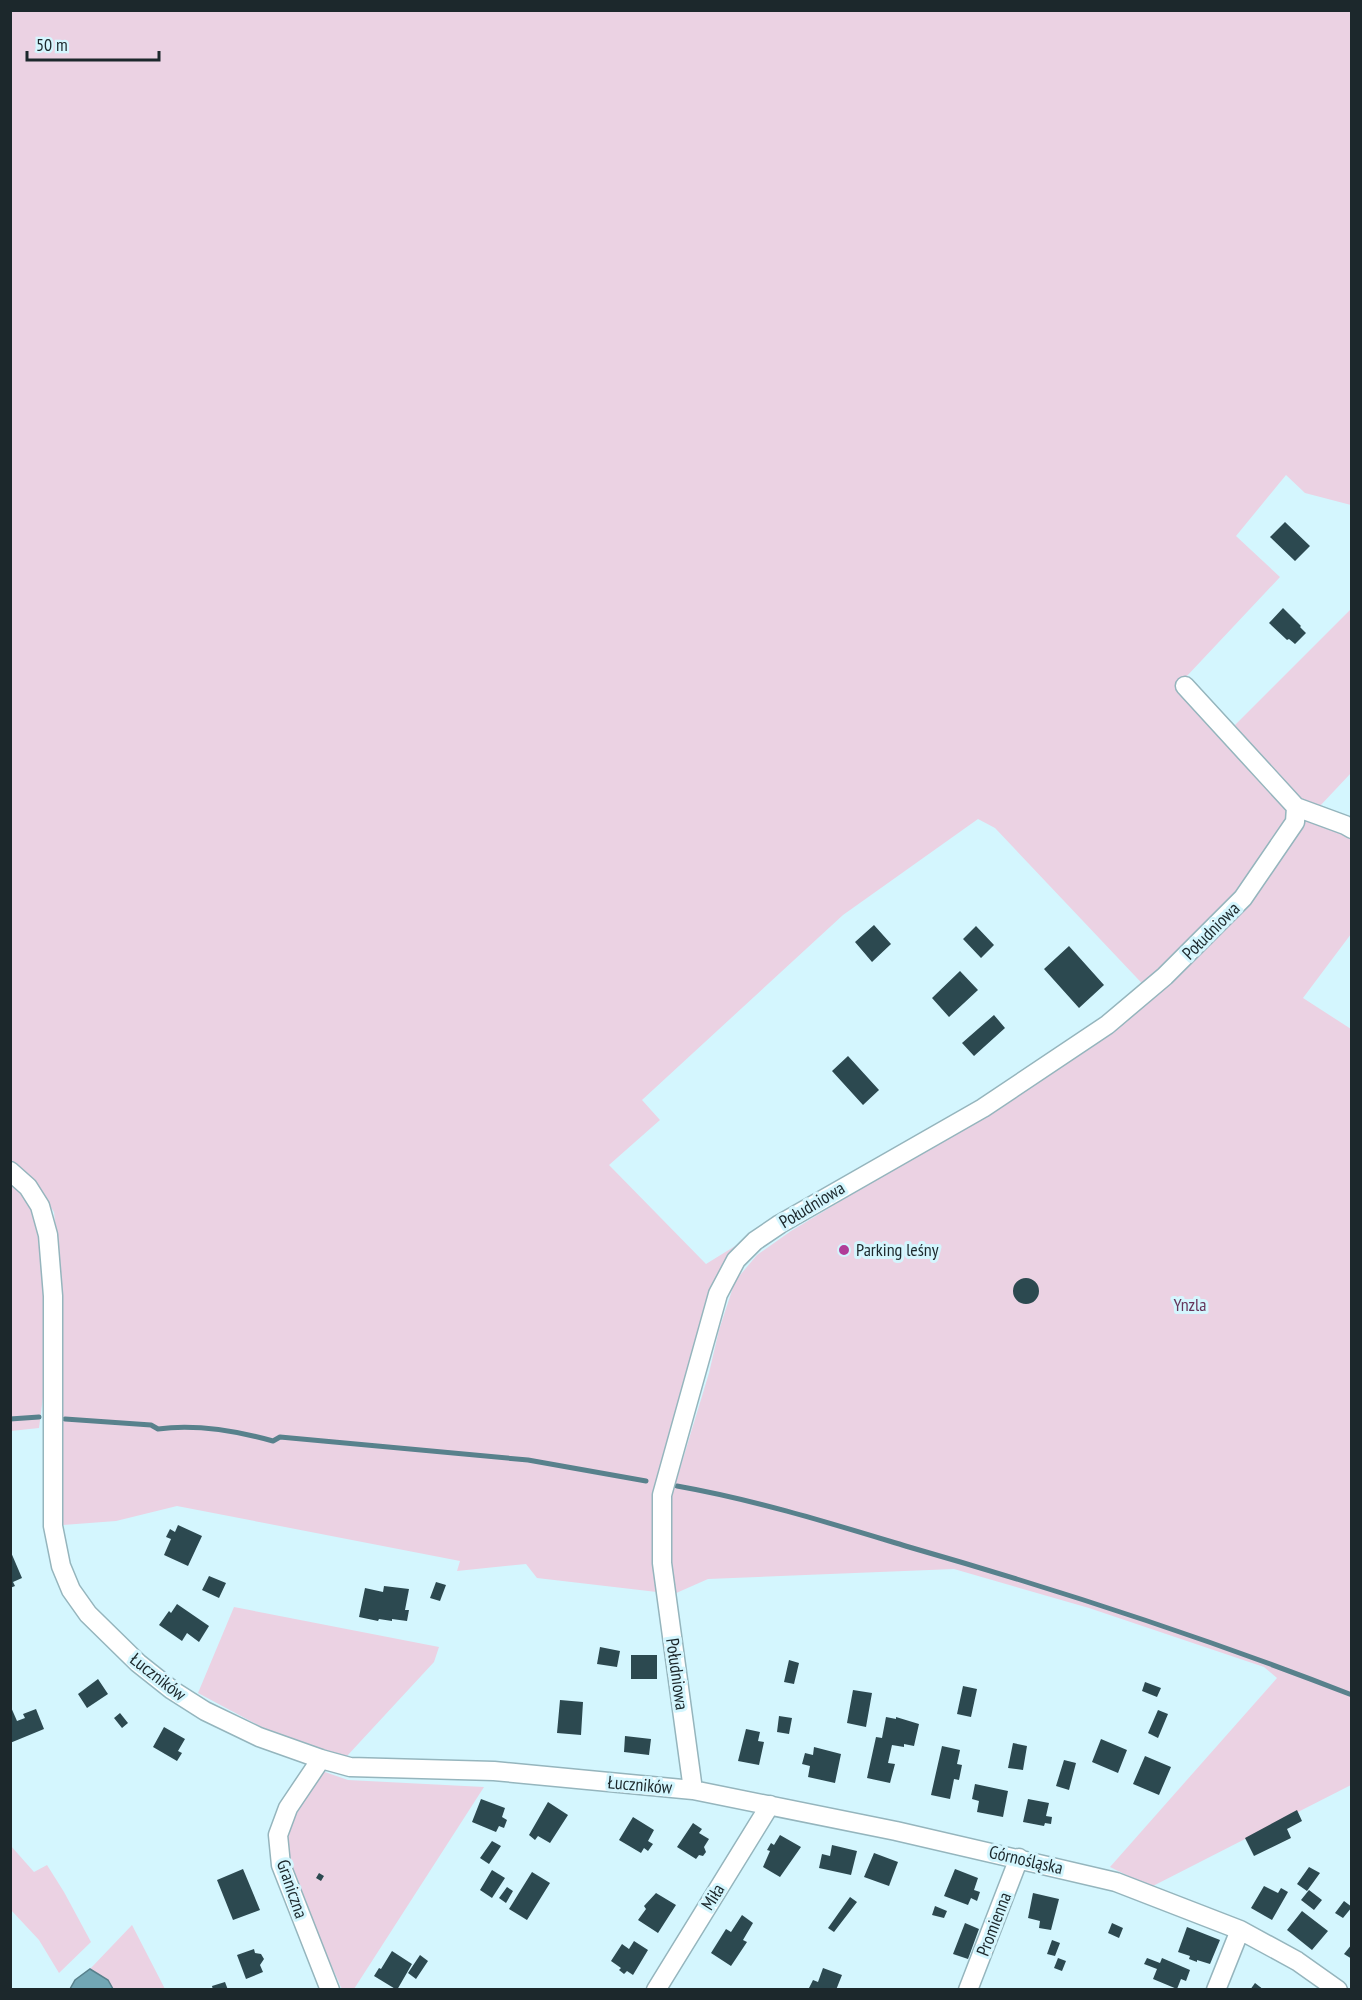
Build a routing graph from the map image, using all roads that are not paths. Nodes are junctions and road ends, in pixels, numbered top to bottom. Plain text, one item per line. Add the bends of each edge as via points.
1 (1185, 686) dead end
2 (1296, 807) junction
3 (1352, 829) edge
4 (10, 1171) edge
5 (321, 1759) junction
6 (693, 1790) junction
7 (770, 1805) junction
8 (1019, 1858) junction
9 (1240, 1930) junction
10 (330, 1989) edge
11 (656, 1989) edge
12 (968, 1989) edge
13 (1216, 1989) edge
14 (1338, 1989) edge

1 - 2 street
2 - 3 street
2 - 6 street, Południowa via 1295,822 1243,898 1165,976 1107,1025 984,1108 780,1224 736,1260 718,1294 662,1495 662,1563
4 - 5 street, Łuczników via 28,1187 40,1206 48,1235 53,1296 53,1526 71,1590 88,1614 172,1690 259,1737
5 - 6 street, Łuczników via 350,1767 494,1771
5 - 10 street, Graniczna via 288,1808 278,1836 280,1865
6 - 7 street, Górnośląska
7 - 8 street, Górnośląska
7 - 11 street, Miła
8 - 9 street, Górnośląska via 1116,1882
8 - 12 street, Promienna
9 - 13 street
9 - 14 street, Górnośląska

